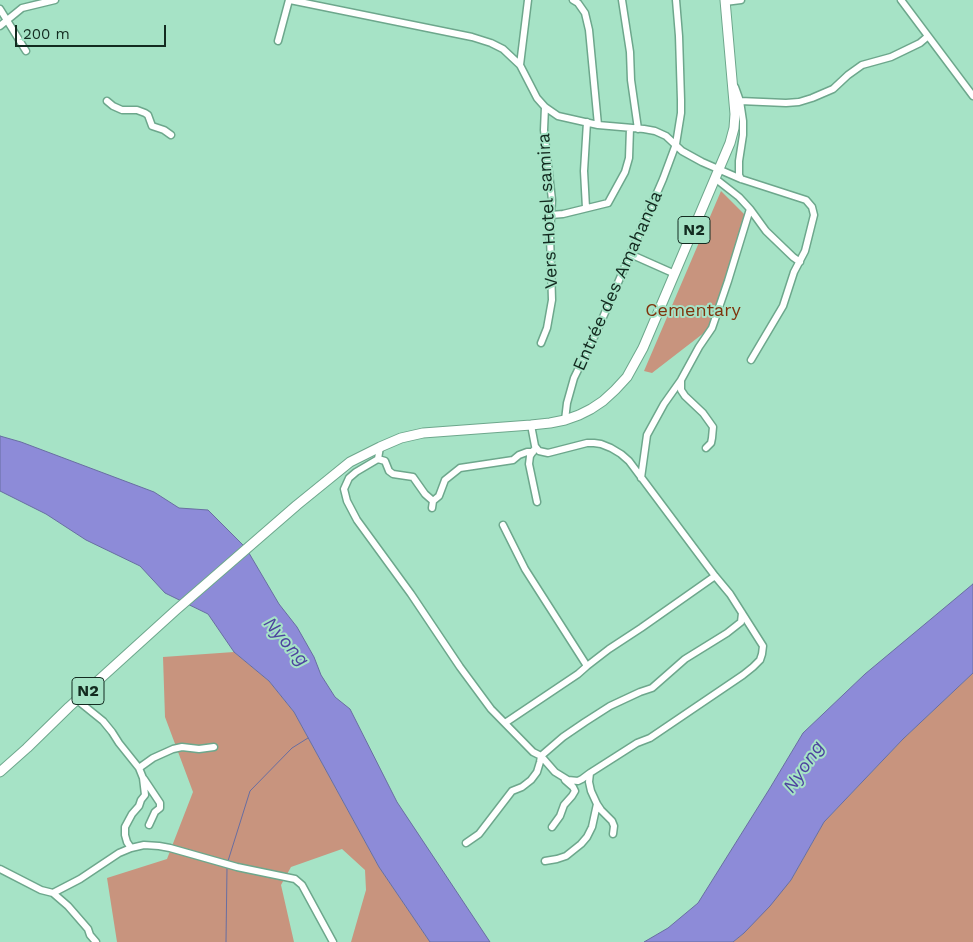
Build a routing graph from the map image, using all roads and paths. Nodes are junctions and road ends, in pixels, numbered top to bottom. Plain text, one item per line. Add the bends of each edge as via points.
1 (55, 0) edge
2 (290, 0) edge
3 (528, 0) edge
4 (573, 0) edge
5 (622, 0) edge
6 (676, 0) edge
7 (741, 0) edge
8 (901, 0) edge
9 (725, 1) edge
10 (0, 9) edge
11 (6, 20) junction
12 (0, 26) edge
13 (927, 37) junction
14 (278, 41) dead end
15 (26, 51) dead end
16 (520, 65) junction
17 (732, 78) junction
18 (973, 96) edge
19 (107, 101) dead end
20 (740, 101) junction
21 (544, 107) junction
22 (587, 122) junction
23 (598, 125) junction
24 (630, 128) junction
25 (638, 129) junction
26 (172, 135) dead end
27 (676, 144) junction
28 (720, 169) junction
29 (716, 179) junction
30 (741, 179) junction
31 (586, 208) junction
32 (750, 209) junction
33 (551, 216) junction
34 (630, 254) junction
35 (800, 262) junction
36 (676, 274) junction
37 (541, 343) dead end
38 (751, 360) dead end
39 (681, 380) junction
40 (565, 420) junction
41 (532, 425) junction
42 (380, 447) junction
43 (706, 448) dead end
44 (534, 449) junction
45 (378, 458) junction
46 (641, 478) junction
47 (537, 502) dead end
48 (503, 525) dead end
49 (715, 576) junction
50 (742, 612) junction
51 (587, 666) junction
52 (77, 700) junction
53 (506, 723) junction
54 (214, 747) dead end
55 (540, 756) junction
56 (139, 768) junction
57 (0, 772) edge
58 (590, 773) junction
59 (144, 778) junction
60 (563, 778) junction
61 (596, 804) junction
62 (149, 825) dead end
63 (552, 826) dead end
64 (613, 834) dead end
65 (466, 843) dead end
66 (132, 848) junction
67 (545, 861) dead end
68 (0, 868) edge
69 (53, 893) junction
70 (96, 942) edge
71 (333, 942) edge

1 - 11 street via 22,8
2 - 14 street
2 - 16 street via 472,37 498,46
3 - 16 street
4 - 23 street via 585,13 589,30
5 - 25 street
6 - 27 street, Entrée des Amahanda via 681,76 681,113
7 - 9 street
8 - 13 street
9 - 17 highway, N2
10 - 11 street
11 - 12 street
11 - 15 street
13 - 18 street
13 - 20 street via 891,57 862,65 833,89 799,102
16 - 21 street
17 - 20 street
17 - 28 highway, N2 via 734,128
19 - 26 street via 122,110 145,113 152,126
20 - 30 street via 743,135 738,161
21 - 22 street via 558,116
21 - 33 street, Vers Hotel samira
22 - 23 street
22 - 31 street
23 - 24 street
24 - 25 street
24 - 31 street via 629,158 611,199 608,203
25 - 27 street via 655,131
27 - 28 street via 693,158
27 - 34 street, Entrée des Amahanda
28 - 29 highway, N2
28 - 30 street
29 - 32 street
29 - 36 highway, N2
30 - 35 street via 806,200 812,207 814,214
31 - 33 street
32 - 35 street via 766,231
32 - 39 street via 712,328
33 - 37 street, Vers Hotel samira via 552,300
34 - 36 street
34 - 40 street, Entrée des Amahanda via 574,378
35 - 38 street via 783,306
36 - 40 highway, N2 via 627,378 603,401
39 - 43 street via 681,390 712,427 711,443
39 - 46 street via 647,435
40 - 41 highway, N2
41 - 42 highway, N2 via 424,432
41 - 44 street
42 - 45 street
42 - 52 highway, N2 via 350,462 297,505
44 - 45 street via 513,460 460,468 445,480 432,504 413,477 393,474 385,461
44 - 46 street via 548,453 587,443 601,444 621,454
44 - 47 street via 529,464
45 - 53 street via 349,478 344,489 347,501 357,520 490,709
46 - 49 street
48 - 51 street via 525,569
49 - 50 street
49 - 51 street
50 - 55 street via 741,622 685,659 652,688 610,706
50 - 58 street via 763,646 757,664 690,712
51 - 53 street
52 - 56 street via 103,721
52 - 57 highway, N2
53 - 55 street
54 - 56 street via 173,749
55 - 60 street
55 - 65 street via 537,772 531,780 512,791 479,834
56 - 59 street
58 - 60 street via 578,781
58 - 61 street via 589,782
59 - 62 street via 160,803
59 - 66 street via 145,795 125,827 127,842
60 - 63 street via 575,791
61 - 64 street via 612,821
61 - 67 street via 592,827 581,844 566,856
66 - 69 street
66 - 71 street via 158,846 295,880 302,885
68 - 69 street
69 - 70 street via 68,906

